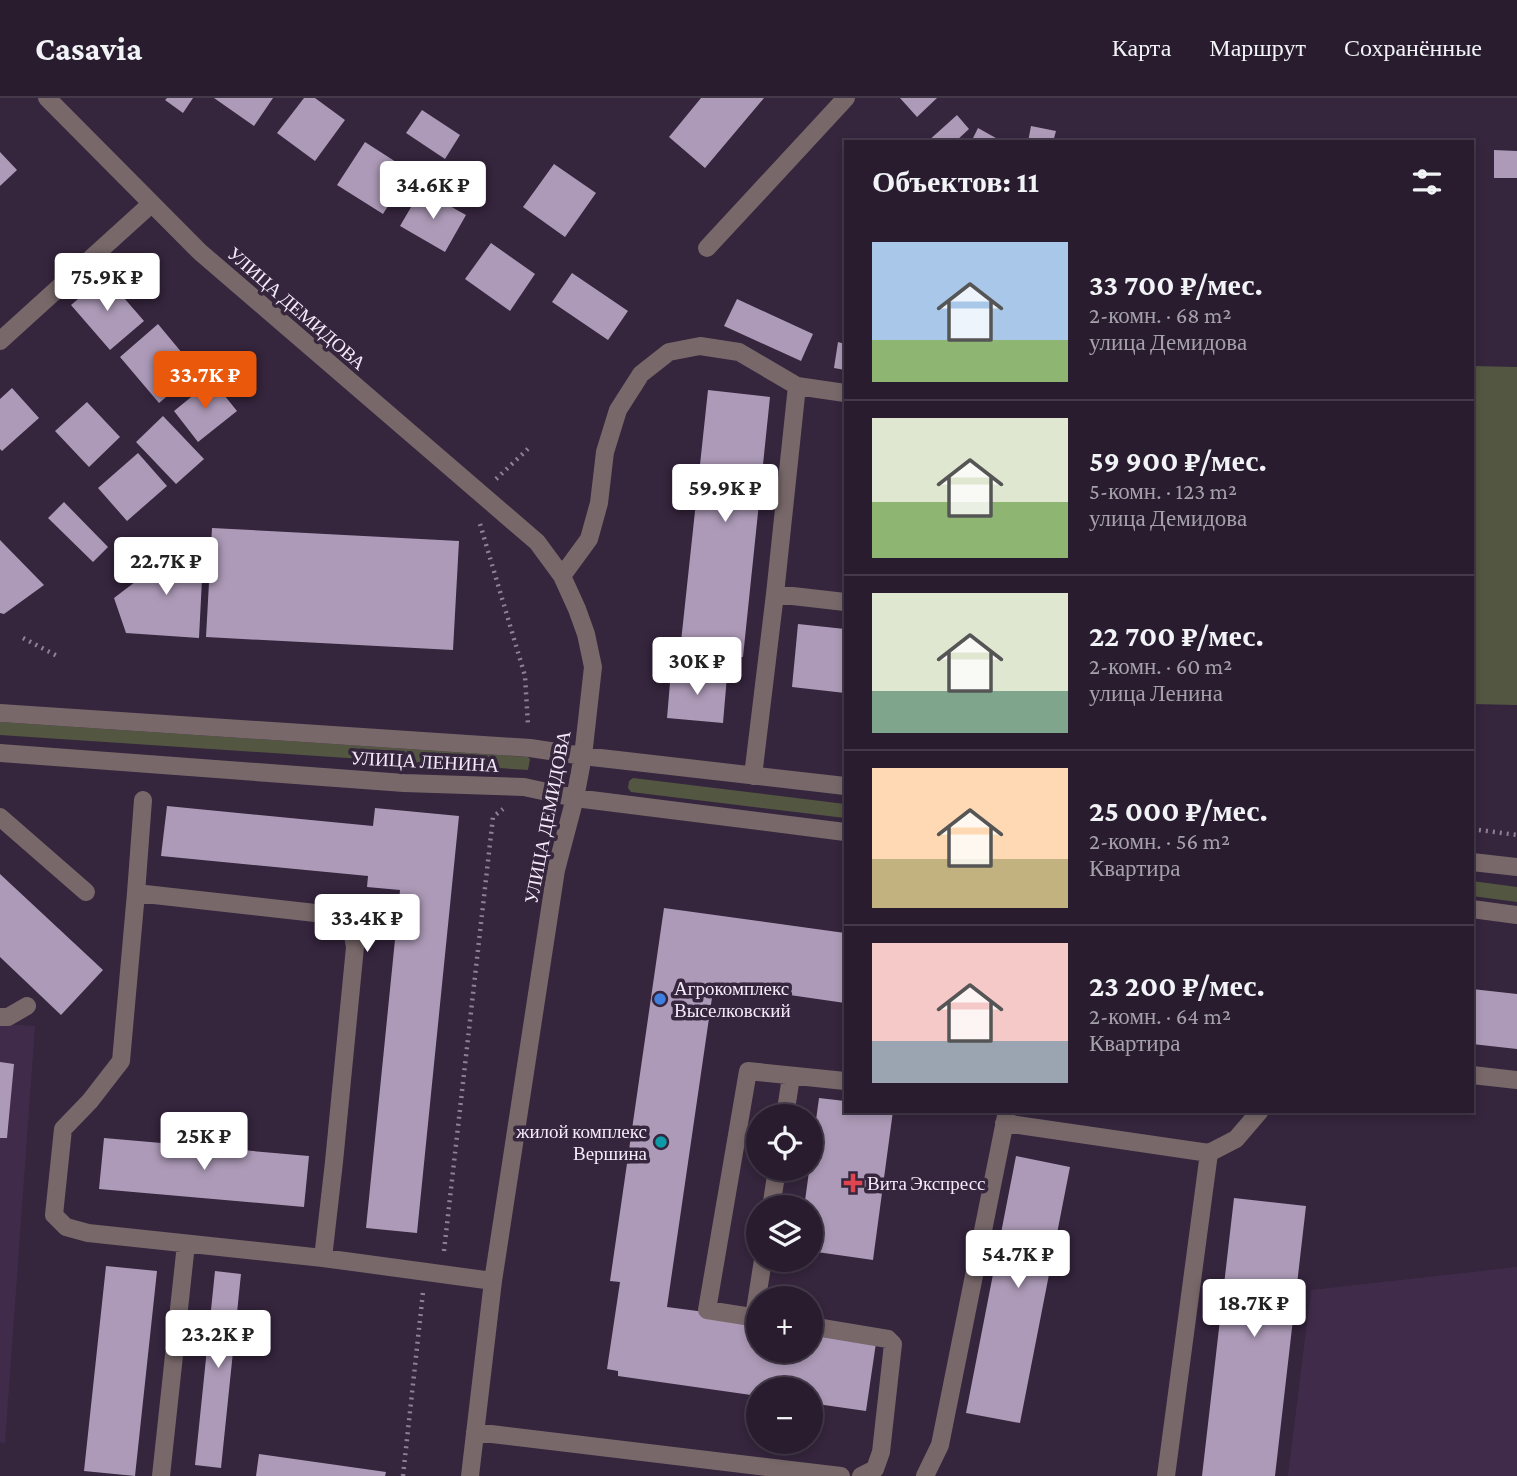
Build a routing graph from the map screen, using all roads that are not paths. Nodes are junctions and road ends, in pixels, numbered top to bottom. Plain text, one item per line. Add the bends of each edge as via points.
1 (47, 98) edge
2 (846, 98) edge
3 (151, 204) junction
4 (707, 248) dead end
5 (0, 341) edge
6 (797, 386) junction
7 (844, 393) edge
8 (562, 576) junction
9 (775, 594) junction
10 (844, 602) edge
11 (0, 713) edge
12 (0, 753) edge
13 (583, 756) junction
14 (753, 776) junction
15 (844, 786) edge
16 (575, 798) junction
17 (143, 800) dead end
18 (0, 817) edge
19 (844, 832) edge
20 (1474, 862) edge
21 (1517, 867) edge
22 (86, 892) dead end
23 (136, 893) junction
24 (1474, 909) edge
25 (1517, 915) edge
26 (27, 1006) dead end
27 (3, 1015) edge
28 (1474, 1075) edge
29 (791, 1077) junction
30 (1517, 1080) edge
31 (844, 1081) edge
32 (787, 1104) edge
33 (1258, 1113) edge
34 (1005, 1117) edge
35 (1209, 1153) junction
36 (186, 1244) junction
37 (323, 1258) junction
38 (494, 1281) junction
39 (746, 1316) edge
40 (823, 1328) edge
41 (475, 1432) junction
42 (874, 1474) edge
43 (161, 1476) edge
44 (470, 1476) edge
45 (841, 1476) edge
46 (925, 1476) edge
47 (1166, 1476) edge

1 - 3 street, УЛИЦА ДЕМИДОВА
2 - 4 street
3 - 5 street
3 - 8 street, УЛИЦА ДЕМИДОВА via 200,252 537,542
6 - 7 street
6 - 8 street via 740,352 699,346 669,352 641,374 618,410 589,538
6 - 9 street
8 - 13 street, УЛИЦА ДЕМИДОВА via 586,634 593,667
9 - 10 street
9 - 14 street
11 - 13 street, УЛИЦА ЛЕНИНА via 530,748
12 - 16 street, УЛИЦА ЛЕНИНА via 404,783 524,787
13 - 14 street, УЛИЦА ЛЕНИНА
13 - 16 street, УЛИЦА ДЕМИДОВА
14 - 15 street, УЛИЦА ЛЕНИНА
16 - 19 street, УЛИЦА ЛЕНИНА
16 - 38 street, УЛИЦА ДЕМИДОВА via 556,870
17 - 23 street
18 - 22 street
20 - 21 street
23 - 36 street via 121,1061 63,1129 54,1215 66,1227 88,1233
23 - 37 street via 342,916 352,930 355,947
24 - 25 street
26 - 27 street
28 - 30 street
29 - 31 street
29 - 32 street
29 - 39 street via 748,1071 707,1310
33 - 35 street via 1236,1139
34 - 35 street
34 - 46 street via 940,1445
35 - 47 street
36 - 37 street
36 - 43 street
37 - 38 street
38 - 41 street, УЛИЦА ДЕМИДОВА
40 - 42 street via 888,1339 893,1344 881,1452
41 - 44 street, УЛИЦА ДЕМИДОВА
41 - 45 street

